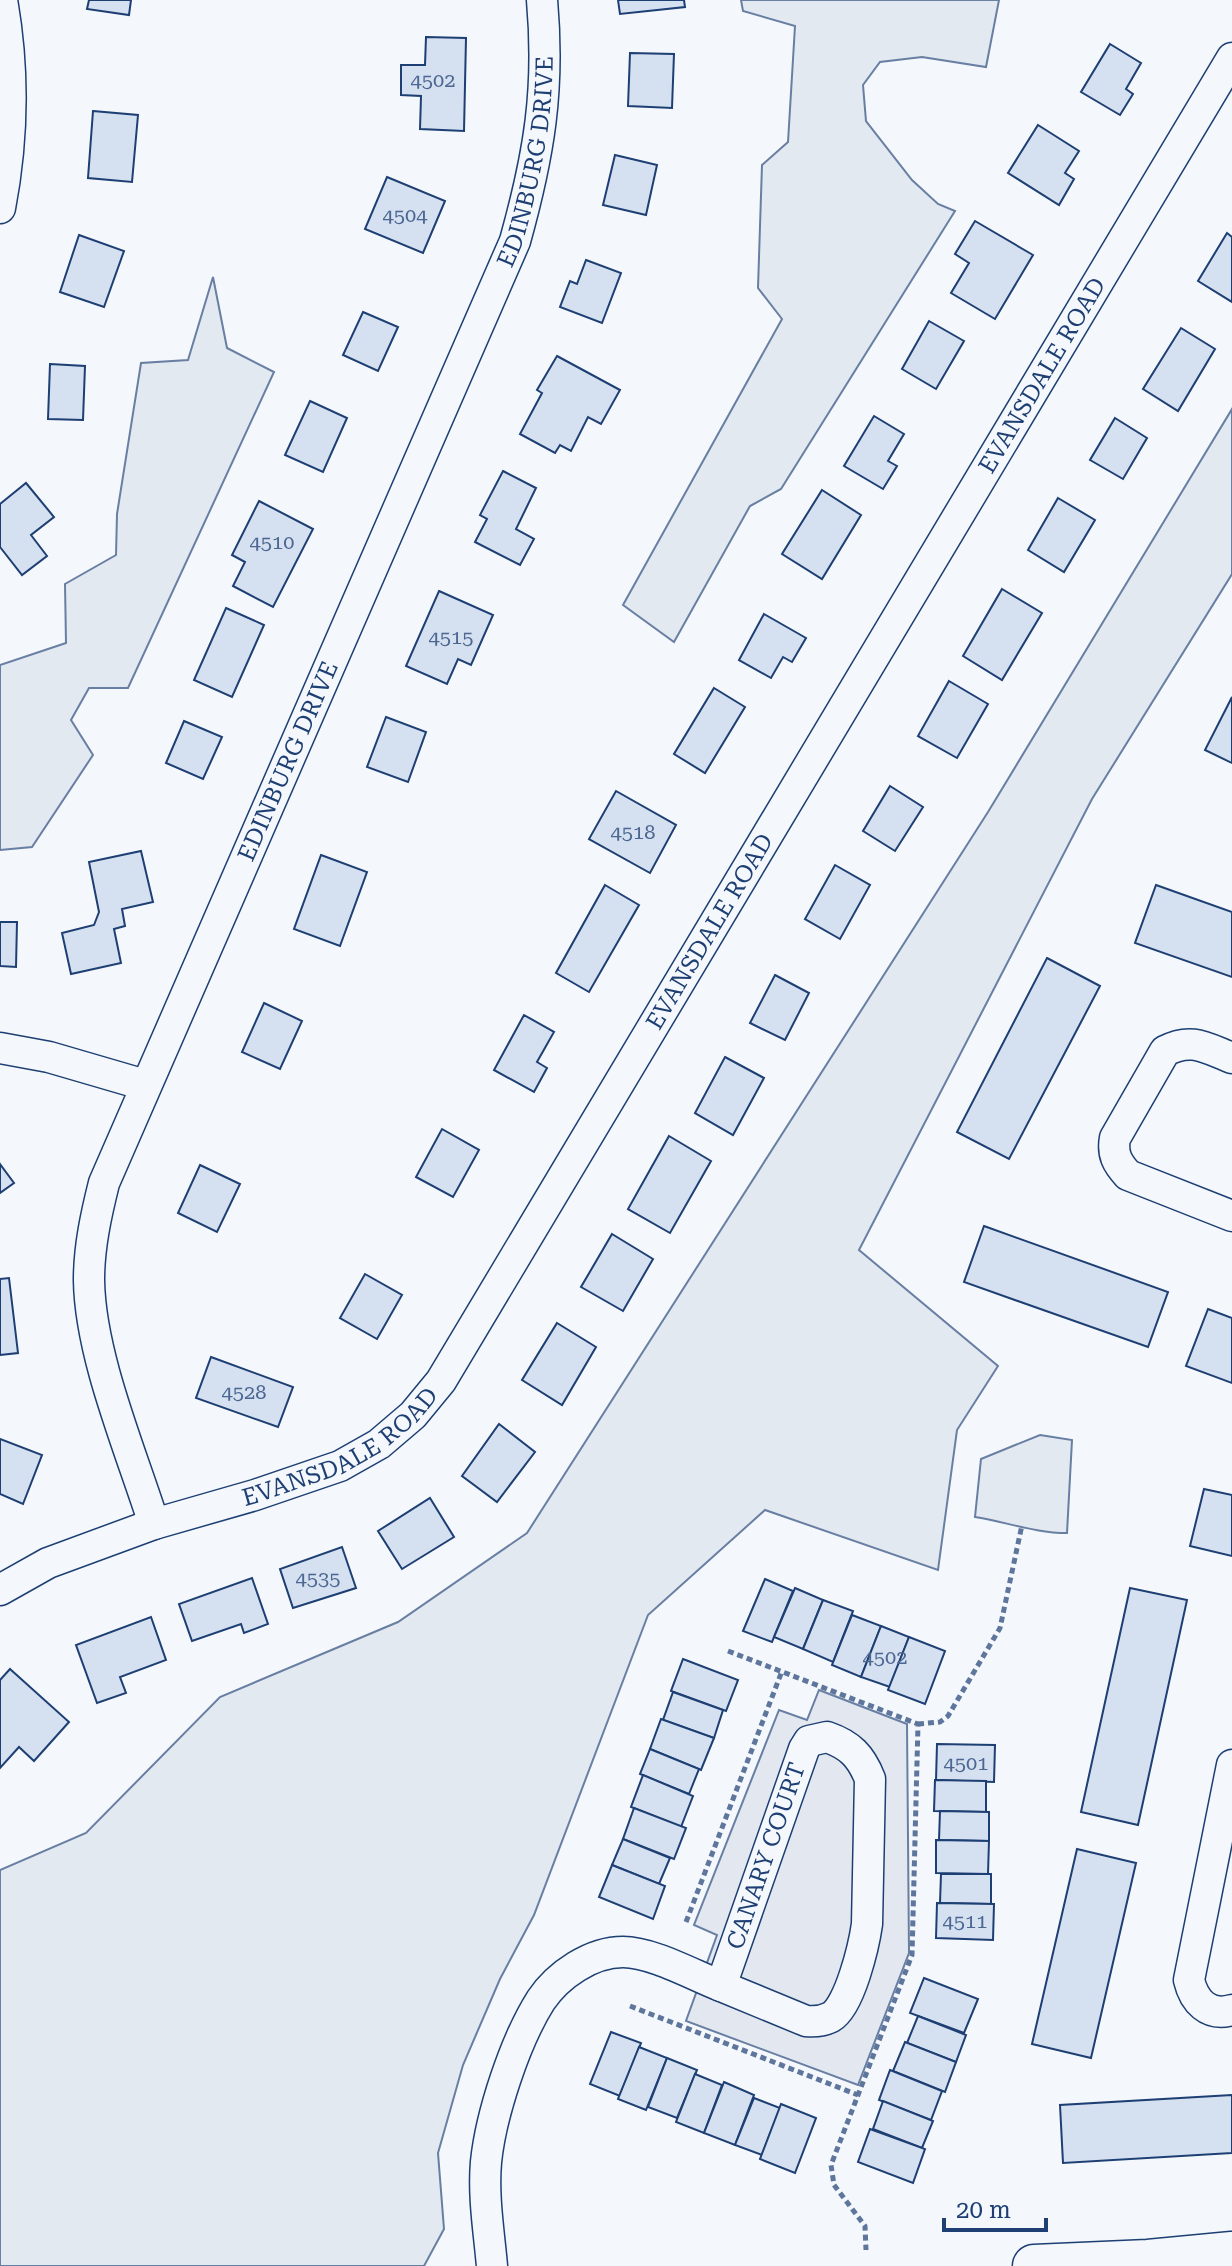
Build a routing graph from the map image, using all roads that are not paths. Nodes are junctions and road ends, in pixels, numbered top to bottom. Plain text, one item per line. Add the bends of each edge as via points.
1 (2, 0) edge
2 (542, 0) edge
3 (1232, 58) edge
4 (0, 208) edge
5 (0, 1048) edge
6 (1232, 1058) edge
7 (145, 1085) junction
8 (1232, 1216) edge
9 (154, 1524) junction
10 (0, 1590) edge
11 (1232, 1765) edge
12 (721, 1986) junction
13 (1232, 2010) edge
14 (1232, 2253) edge
15 (492, 2266) edge
16 (1034, 2266) edge

1 - 4 street via 11,93
2 - 7 street, EDINBURG DRIVE via 544,107 515,241
3 - 9 street, EVANSDALE ROAD via 441,1381 379,1444 340,1466
5 - 7 street
6 - 8 street via 1196,1043 1165,1051 1113,1148 1117,1164 1128,1175
7 - 9 street, EDINBURG DRIVE via 104,1183 89,1280 106,1377
9 - 10 street, EVANSDALE ROAD via 48,1563
11 - 13 street via 1189,1980 1193,1996 1207,2009
12 - 12 street, CANARY COURT via 804,1749 809,1741 827,1737 845,1744 863,1761 870,1779 864,1946 841,2007 832,2016 806,2021
12 - 15 street, CANARY COURT via 648,1957 607,1953 561,1978 542,2000 505,2083 491,2134 485,2195
14 - 16 main road

